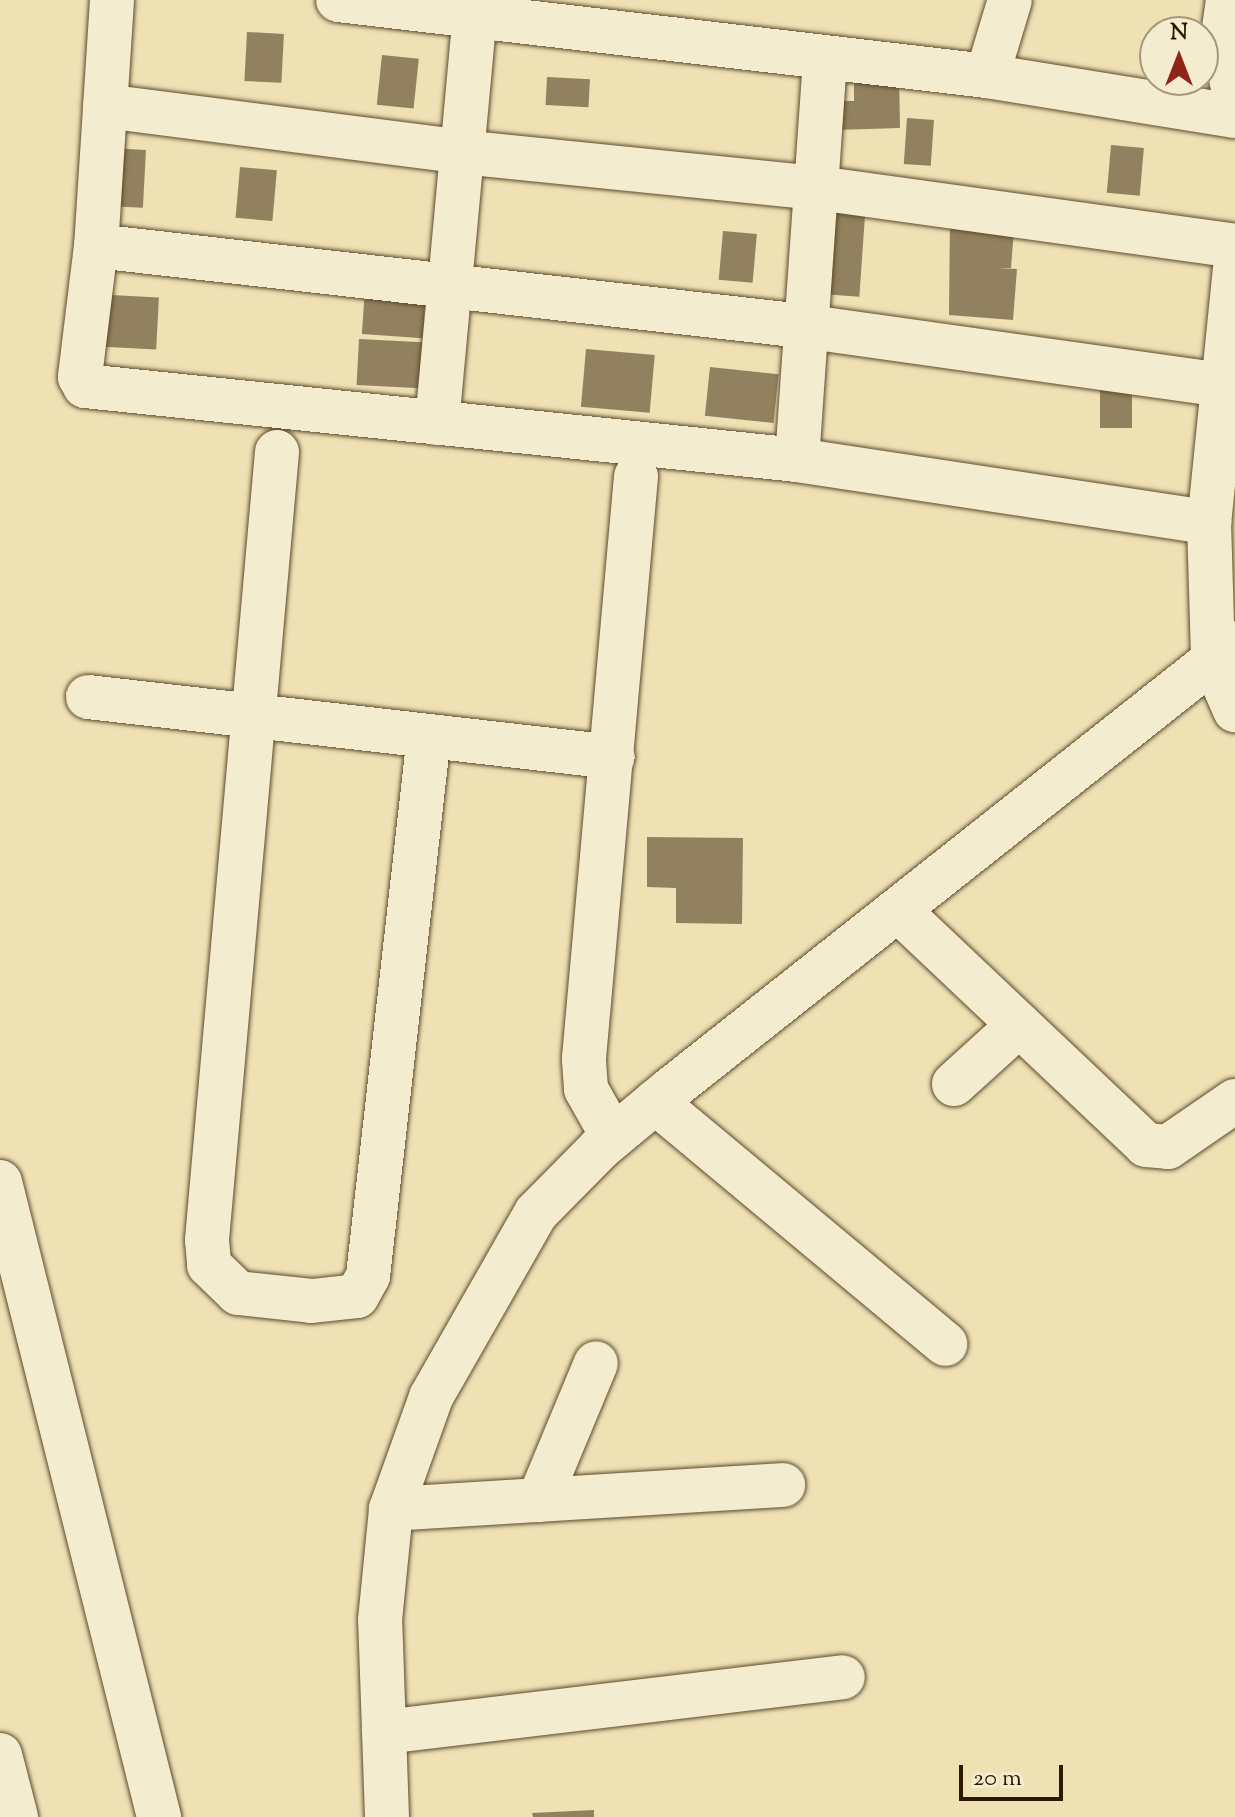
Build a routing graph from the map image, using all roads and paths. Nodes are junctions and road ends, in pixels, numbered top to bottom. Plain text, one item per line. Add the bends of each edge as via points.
1 (112, 0) edge
2 (338, 0) edge
3 (1010, 0) edge
4 (1228, 0) edge
5 (475, 14) junction
6 (825, 58) junction
7 (987, 76) junction
8 (1235, 100) edge
9 (105, 106) junction
10 (1235, 116) edge
11 (462, 152) junction
12 (818, 188) junction
13 (96, 246) junction
14 (1235, 246) edge
15 (1235, 268) edge
16 (450, 289) junction
17 (803, 326) junction
18 (1222, 385) junction
19 (437, 423) junction
20 (277, 452) dead end
21 (797, 460) junction
22 (636, 476) dead end
23 (1209, 522) junction
24 (1224, 652) edge
25 (88, 697) dead end
26 (1235, 710) edge
27 (254, 716) junction
28 (429, 736) junction
29 (613, 757) junction
30 (900, 912) junction
31 (1019, 1025) junction
32 (954, 1084) dead end
33 (1235, 1101) edge
34 (655, 1102) junction
35 (613, 1137) junction
36 (0, 1182) edge
37 (945, 1344) dead end
38 (596, 1363) dead end
39 (783, 1485) dead end
40 (539, 1500) junction
41 (391, 1509) junction
42 (843, 1677) dead end
43 (384, 1732) junction
44 (0, 1755) edge
45 (16, 1817) edge
46 (159, 1817) edge
47 (387, 1817) edge

1 - 9 street
2 - 5 street
3 - 7 street
4 - 8 street via 1223,34
5 - 6 street
5 - 11 street
6 - 7 street
6 - 12 street
7 - 10 street
9 - 11 street
9 - 13 street
11 - 12 street
11 - 16 street
12 - 14 street
12 - 17 street
13 - 16 street
13 - 19 street via 80,377 85,386
15 - 18 street
16 - 17 street
16 - 19 street
17 - 18 street
17 - 21 street
18 - 23 street
19 - 21 street
20 - 27 street
21 - 23 street
22 - 29 street
23 - 24 street
24 - 26 street
24 - 30 street
25 - 27 street
27 - 28 street
27 - 28 street via 207,1240 209,1265 238,1293 312,1301 357,1296 368,1276
28 - 29 street
29 - 35 street via 584,1058 586,1089
30 - 31 street
30 - 34 street
31 - 32 street
31 - 33 street via 1146,1145 1168,1147
34 - 35 street
34 - 37 street
35 - 41 street via 536,1213 481,1301 431,1397
36 - 46 street
38 - 40 street
39 - 40 street
40 - 41 street
41 - 43 street via 380,1620
42 - 43 street
43 - 47 street
44 - 45 street

